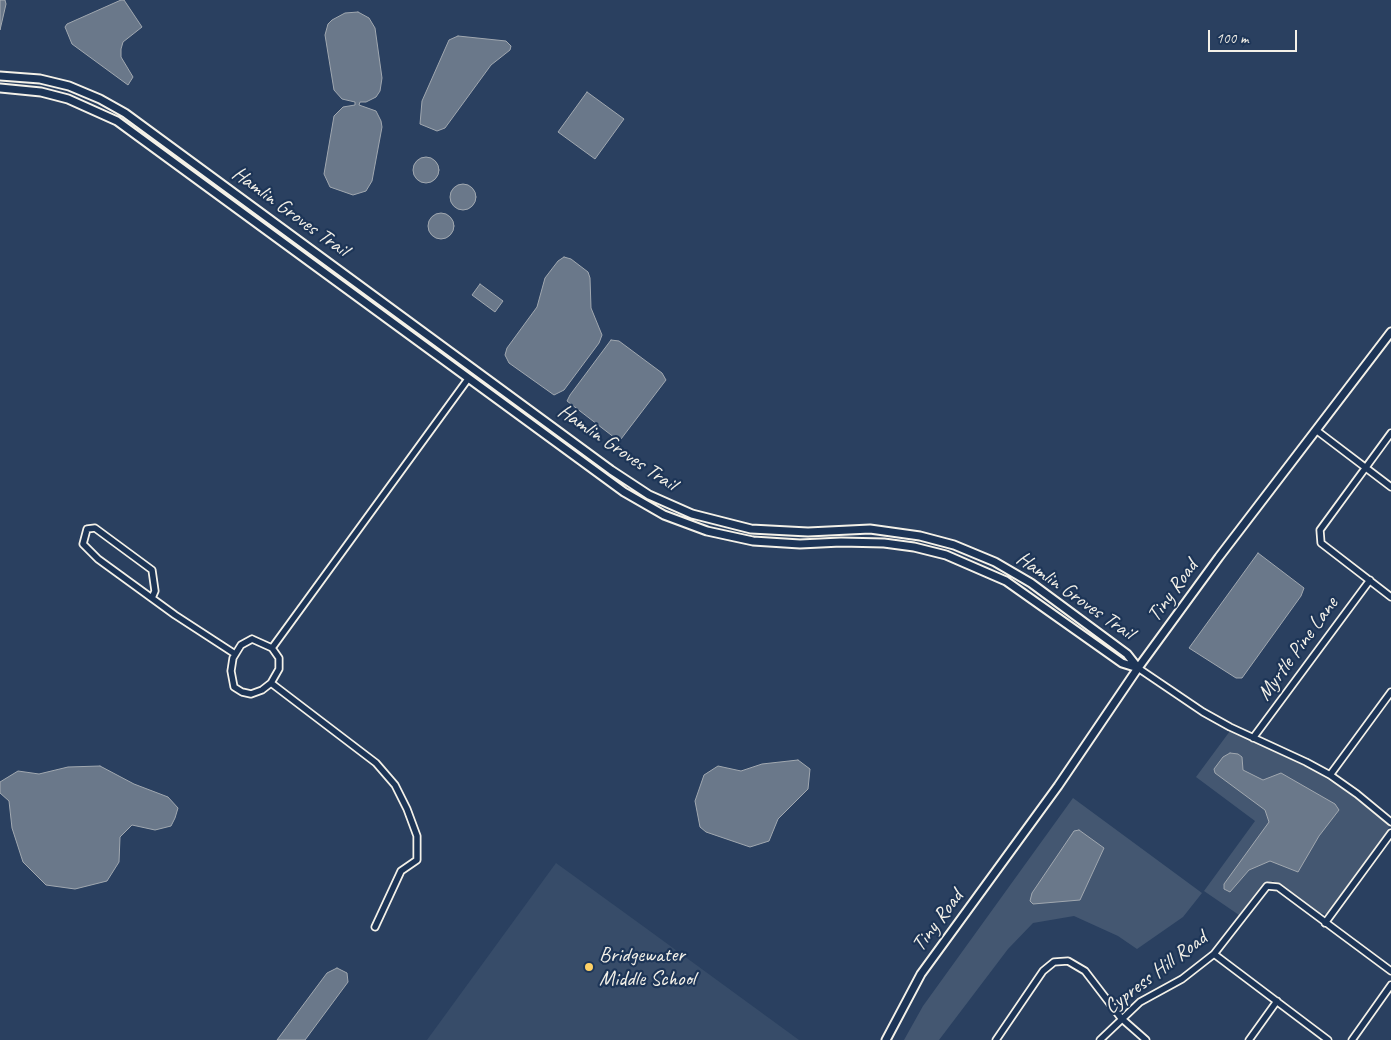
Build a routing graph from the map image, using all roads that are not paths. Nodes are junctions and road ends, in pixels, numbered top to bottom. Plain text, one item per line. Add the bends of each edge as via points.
1 (0, 76) edge
2 (0, 88) edge
3 (184, 156) junction
4 (178, 165) junction
5 (1391, 332) edge
6 (475, 370) junction
7 (468, 379) junction
8 (1316, 430) junction
9 (1391, 433) edge
10 (1366, 467) junction
11 (630, 483) junction
12 (1391, 487) edge
13 (624, 492) junction
14 (1370, 580) junction
15 (1391, 597) edge
16 (152, 598) junction
17 (272, 648) junction
18 (235, 654) junction
19 (1138, 668) junction
20 (271, 683) junction
21 (1391, 692) edge
22 (1253, 738) junction
23 (1330, 775) junction
24 (1391, 822) edge
25 (1391, 833) edge
26 (1325, 923) junction
27 (375, 927) dead end
28 (1214, 954) junction
29 (1391, 972) edge
30 (1391, 985) edge
31 (1278, 1002) junction
32 (1121, 1018) junction
33 (886, 1040) edge
34 (996, 1040) edge
35 (1100, 1040) edge
36 (1146, 1040) edge
37 (1249, 1040) edge
38 (1328, 1040) edge
39 (1352, 1040) edge

1 - 3 street, Hamlin Groves Trail via 40,79 85,92 125,112
2 - 4 street, Hamlin Groves Trail via 41,92 86,106 117,121
3 - 4 street
3 - 6 street, Hamlin Groves Trail
4 - 7 street, Hamlin Groves Trail
5 - 8 street, Tiny Road
6 - 7 street
6 - 11 street, Hamlin Groves Trail
7 - 13 street, Hamlin Groves Trail
7 - 17 street
8 - 10 street
8 - 19 street, Tiny Road
9 - 10 street
10 - 12 street
10 - 14 street via 1320,530 1321,543
11 - 13 street
11 - 19 street, Hamlin Groves Trail via 678,509 739,527 792,532 870,530 920,536 954,545 996,562 1031,583 1128,654
13 - 19 street, Hamlin Groves Trail via 680,522 734,538 800,544 884,543 946,555 1006,582 1122,663
14 - 15 street
14 - 22 street, Myrtle Pine Lane
16 - 16 street via 98,559 83,544 87,529 96,528 152,570 155,591
16 - 18 street
17 - 18 street via 252,639 241,645
17 - 20 street via 280,658 280,669
18 - 20 street via 231,671 234,686 251,694
19 - 22 street via 1203,712
19 - 33 street, Tiny Road via 1013,849 921,974
20 - 27 street via 376,763 394,785 407,809 417,836 417,860 401,872
21 - 23 street
22 - 23 street
23 - 24 street
25 - 26 street
26 - 28 street, Cypress Hill Road via 1278,887 1267,886
26 - 29 street, Cypress Hill Road
28 - 31 street
28 - 32 street, Cypress Hill Road
30 - 39 street
31 - 37 street
31 - 38 street
32 - 34 street via 1085,971 1075,963 1061,961 1043,970
32 - 35 street, Cypress Hill Road
32 - 36 street

